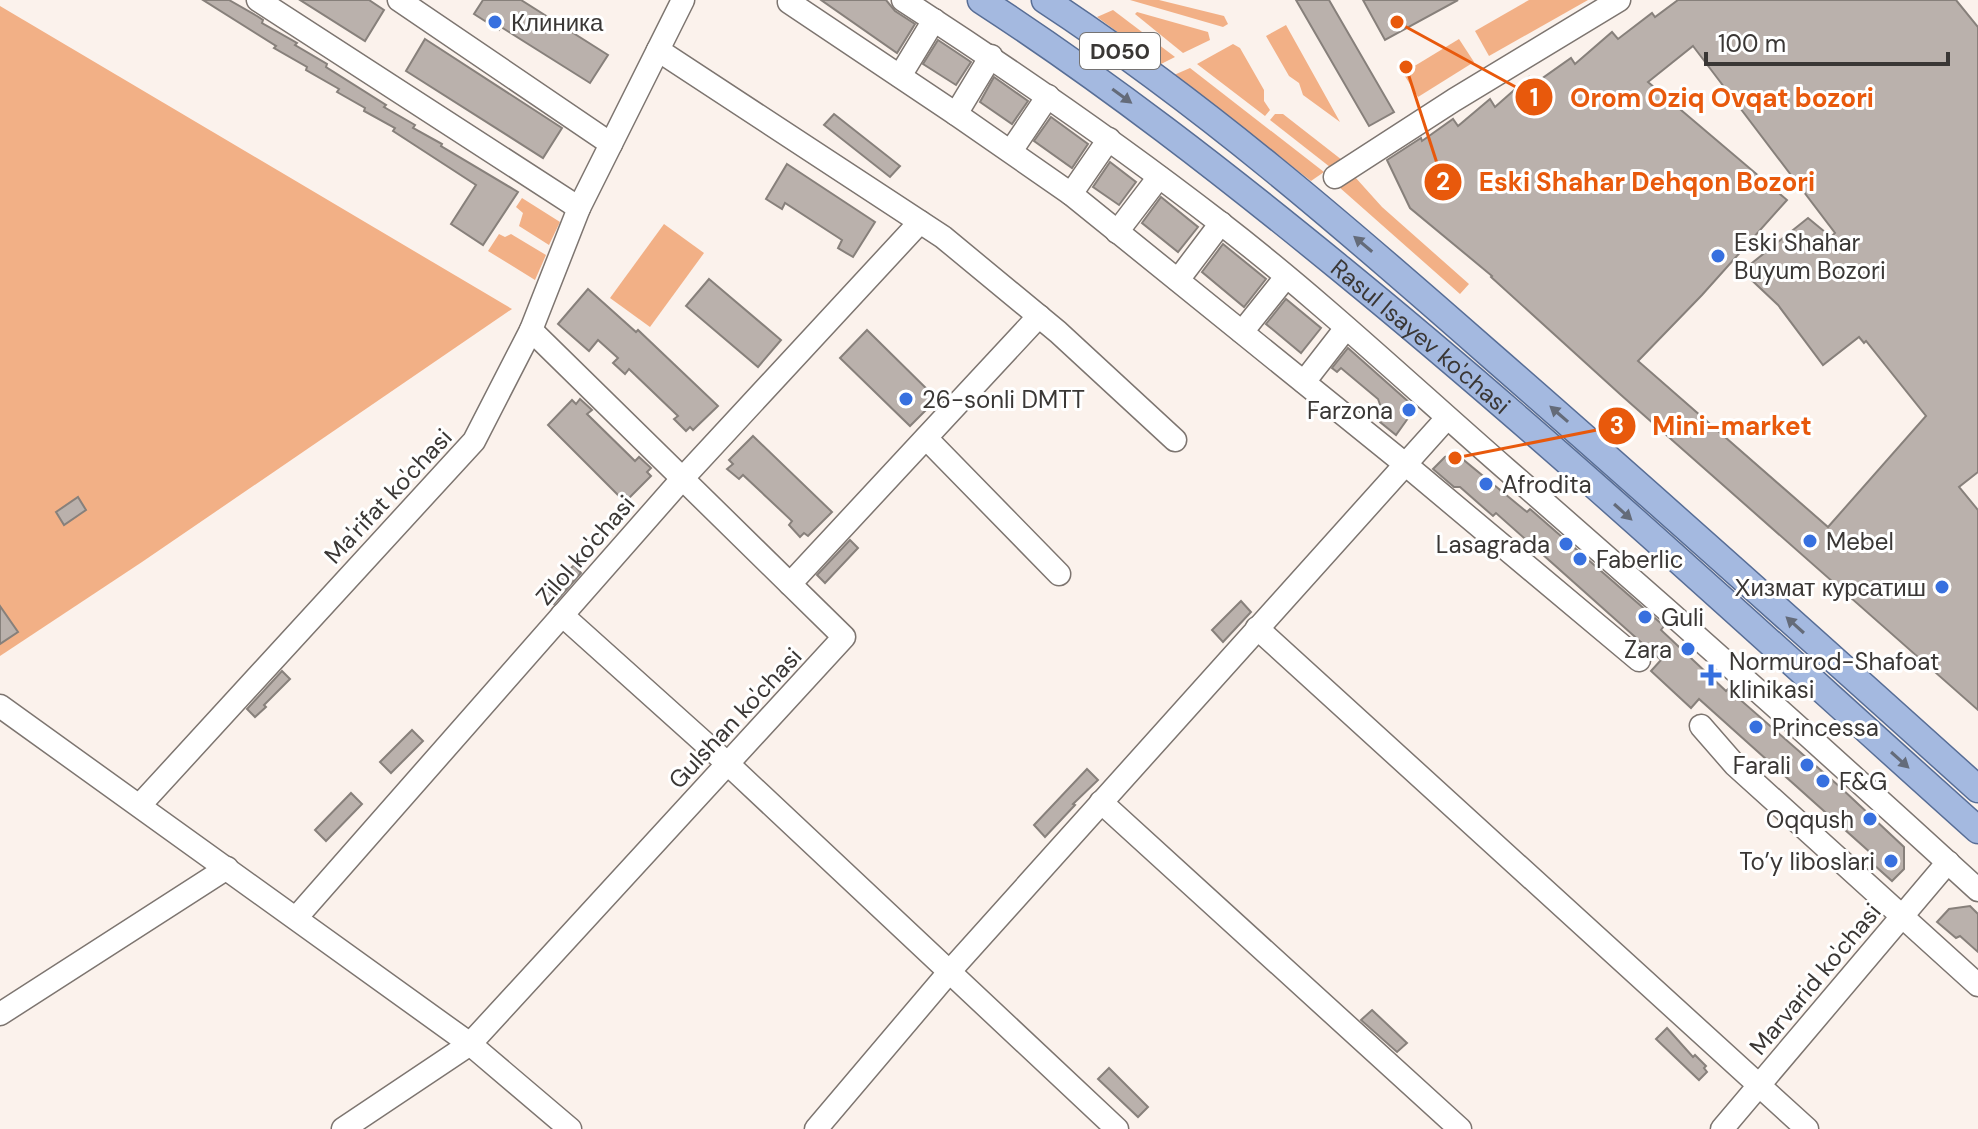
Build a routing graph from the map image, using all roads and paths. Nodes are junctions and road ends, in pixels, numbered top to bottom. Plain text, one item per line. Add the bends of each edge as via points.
1 (258, 0) edge
2 (399, 0) edge
3 (683, 0) edge
4 (903, 0) edge
5 (981, 0) edge
6 (1045, 0) edge
7 (1619, 0) edge
8 (789, 2) dead end
9 (814, 8) edge
10 (934, 20) junction
11 (658, 50) junction
12 (991, 56) junction
13 (900, 76) junction
14 (1048, 96) junction
15 (956, 114) junction
16 (1109, 139) junction
17 (611, 144) junction
18 (1011, 151) junction
19 (1159, 177) junction
20 (1335, 177) dead end
21 (1071, 194) junction
22 (579, 208) junction
23 (920, 222) junction
24 (1221, 223) junction
25 (1117, 232) junction
26 (1286, 277) junction
27 (1178, 280) junction
28 (1039, 316) junction
29 (1346, 328) junction
30 (531, 330) junction
31 (1242, 332) junction
32 (1304, 382) junction
33 (1447, 418) junction
34 (926, 438) junction
35 (1175, 440) dead end
36 (1405, 464) junction
37 (682, 479) junction
38 (1059, 574) dead end
39 (790, 584) junction
40 (562, 615) junction
41 (1257, 628) junction
42 (1639, 660) dead end
43 (0, 706) edge
44 (1701, 726) dead end
45 (728, 764) junction
46 (1978, 789) edge
47 (1101, 802) junction
48 (140, 805) junction
49 (1978, 830) edge
50 (1948, 862) junction
51 (227, 868) junction
52 (1978, 890) edge
53 (1903, 915) junction
54 (296, 918) junction
55 (950, 971) junction
56 (1978, 985) edge
57 (0, 1014) edge
58 (470, 1044) junction
59 (1760, 1085) junction
60 (343, 1129) edge
61 (570, 1129) edge
62 (816, 1129) edge
63 (1117, 1129) edge
64 (1460, 1129) edge
65 (1722, 1129) edge
66 (1807, 1129) edge

1 - 22 street
2 - 17 street
3 - 11 street, Ma'rifat ko'chasi
4 - 10 street
5 -> 49 main road, Rasul Isayev ko'chasi / D050 via 1146,114 1468,373
46 -> 6 main road, Rasul Isayev ko'chasi / D050 via 1398,274 1151,74
7 - 20 street
8 - 9 street
9 - 13 street
10 - 12 street
10 - 13 street
11 - 17 street, Ma'rifat ko'chasi
11 - 23 street
12 - 14 street
12 - 15 street
13 - 15 street
14 - 16 street
14 - 18 street
15 - 18 street
16 - 19 street
16 - 21 street
17 - 22 street, Ma'rifat ko'chasi
18 - 21 street
19 - 24 street
19 - 25 street
21 - 25 street
22 - 30 street, Ma'rifat ko'chasi
23 - 28 street
23 - 37 street, Zilol ko'chasi
24 - 26 street
24 - 27 street
25 - 27 street
26 - 29 street
26 - 31 street
27 - 31 street
28 - 34 street
28 - 35 street
29 - 32 street
29 - 33 street
30 - 37 street, Gulshan ko'chasi
30 - 48 street, Ma'rifat ko'chasi via 474,441
31 - 32 street
32 - 36 street
33 - 36 street
33 - 50 street
34 - 38 street
34 - 39 street
36 - 41 street
36 - 42 street
37 - 39 street, Gulshan ko'chasi
37 - 40 street, Zilol ko'chasi
39 - 45 street, Gulshan ko'chasi via 844,637
40 - 45 street
40 - 54 street, Zilol ko'chasi
41 - 47 street
41 - 59 street
43 - 48 street
44 - 53 street via 1735,765
45 - 55 street
45 - 58 street, Gulshan ko'chasi
47 - 55 street
47 - 64 street
48 - 51 street
50 - 52 street
50 - 53 street, Marvarid ko'chasi
51 - 54 street
51 - 57 street
53 - 56 street
53 - 59 street, Marvarid ko'chasi
54 - 58 street
55 - 62 street
55 - 63 street
58 - 60 street, Gulshan ko'chasi
58 - 61 street
59 - 65 street, Marvarid ko'chasi
59 - 66 street

